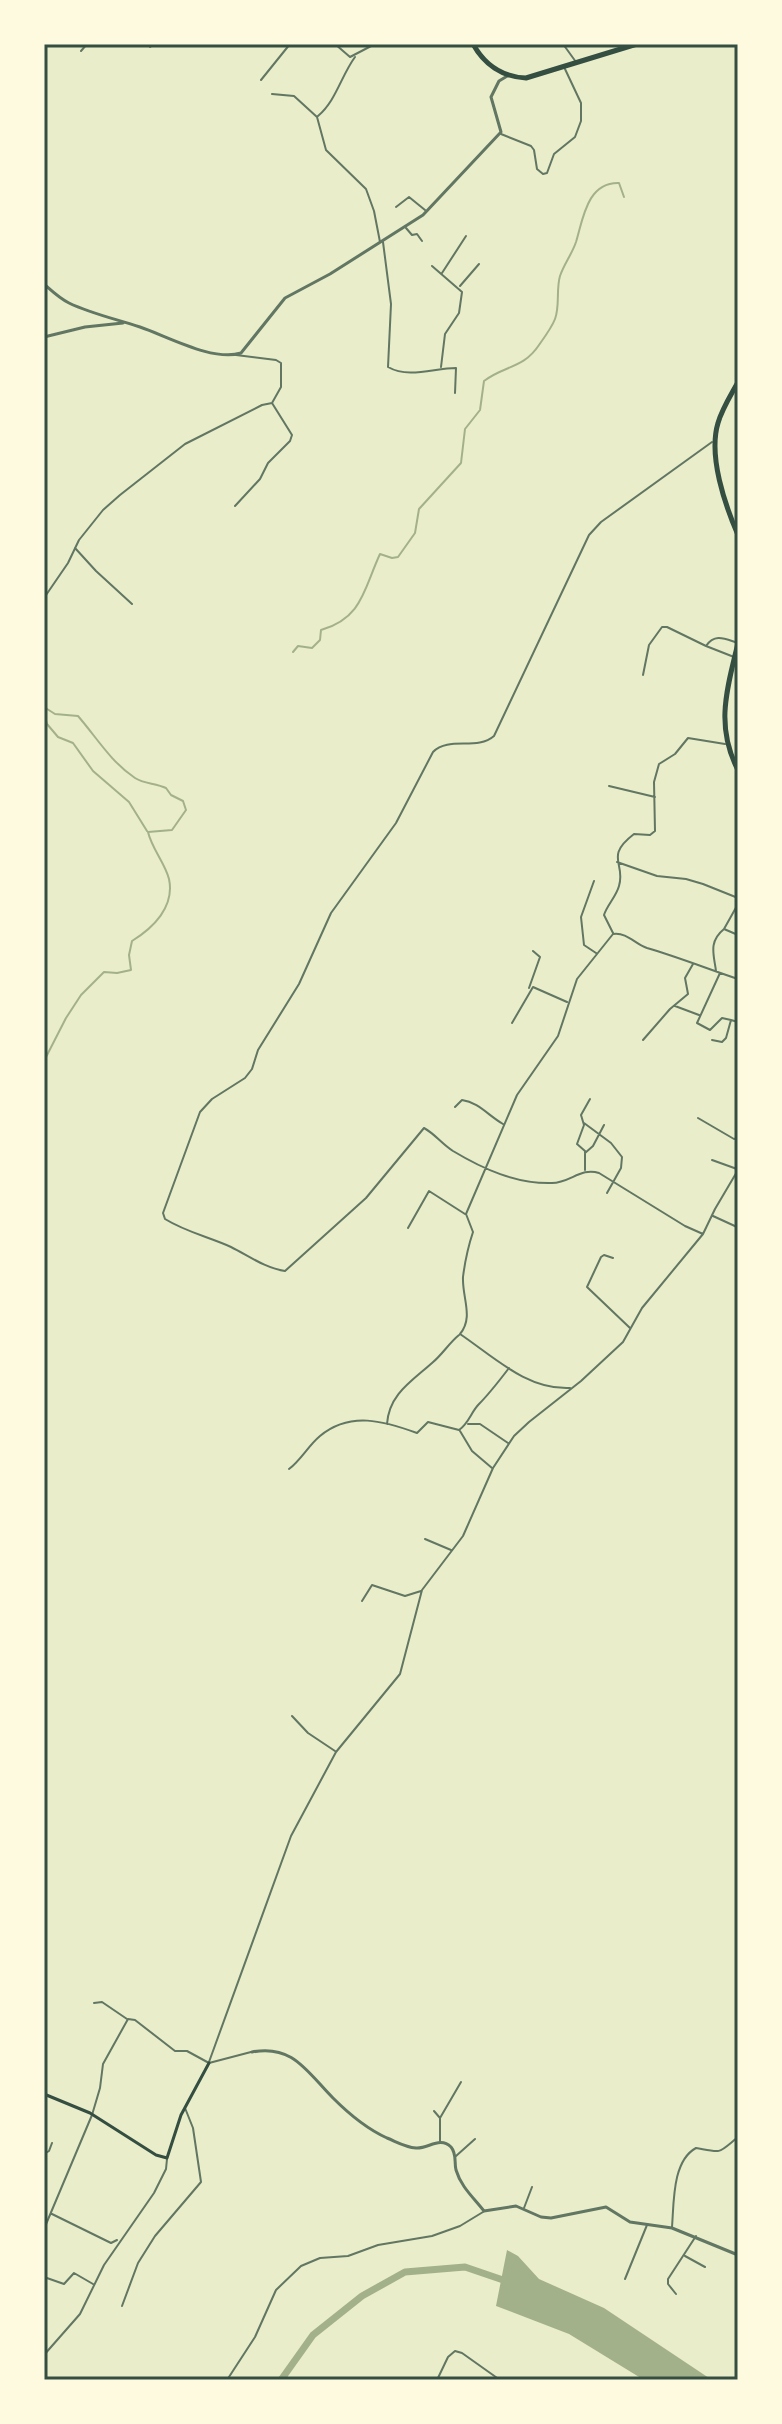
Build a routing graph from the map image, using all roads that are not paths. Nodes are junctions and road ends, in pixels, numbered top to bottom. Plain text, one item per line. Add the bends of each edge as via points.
1 (87, 44) edge
2 (154, 44) edge
3 (290, 44) edge
4 (335, 44) edge
5 (375, 44) edge
6 (473, 44) edge
7 (563, 44) edge
8 (637, 44) edge
9 (150, 47) dead end
10 (81, 51) dead end
11 (355, 57) junction
12 (576, 62) junction
13 (564, 66) junction
14 (509, 75) junction
15 (261, 80) dead end
16 (272, 94) dead end
17 (317, 117) junction
18 (500, 133) junction
19 (396, 207) dead end
20 (427, 212) junction
21 (405, 227) junction
22 (466, 236) dead end
23 (422, 241) dead end
24 (382, 242) junction
25 (479, 264) dead end
26 (432, 266) dead end
27 (441, 274) junction
28 (44, 284) edge
29 (459, 287) junction
30 (124, 323) junction
31 (44, 337) edge
32 (236, 355) junction
33 (441, 368) junction
34 (738, 382) edge
35 (455, 393) dead end
36 (272, 403) junction
37 (717, 439) junction
38 (235, 506) dead end
39 (738, 535) edge
40 (74, 547) junction
41 (44, 598) edge
42 (132, 604) dead end
43 (738, 643) edge
44 (706, 646) junction
45 (735, 657) junction
46 (643, 675) dead end
47 (726, 744) junction
48 (738, 770) edge
49 (609, 786) dead end
50 (656, 797) junction
51 (616, 862) junction
52 (594, 881) dead end
53 (738, 898) edge
54 (579, 900) dead end
55 (584, 903) junction
56 (738, 904) edge
57 (724, 929) junction
58 (613, 934) junction
59 (738, 935) edge
60 (533, 951) dead end
61 (597, 953) junction
62 (693, 963) junction
63 (718, 972) junction
64 (738, 979) edge
65 (529, 989) junction
66 (568, 1003) junction
67 (674, 1006) junction
68 (701, 1016) junction
69 (731, 1020) junction
70 (738, 1022) edge
71 (512, 1023) dead end
72 (643, 1040) dead end
73 (712, 1040) dead end
74 (590, 1099) dead end
75 (455, 1107) dead end
76 (698, 1118) dead end
77 (584, 1123) junction
78 (504, 1124) junction
79 (604, 1125) dead end
80 (600, 1134) junction
81 (738, 1138) edge
82 (584, 1154) junction
83 (712, 1160) dead end
84 (487, 1169) junction
85 (738, 1170) edge
86 (585, 1171) junction
87 (613, 1181) junction
88 (607, 1193) dead end
89 (466, 1214) junction
90 (712, 1215) junction
91 (737, 1227) edge
92 (408, 1228) dead end
93 (703, 1234) junction
94 (613, 1258) dead end
95 (631, 1329) junction
96 (460, 1334) junction
97 (509, 1368) junction
98 (571, 1388) junction
99 (387, 1424) junction
100 (466, 1424) junction
101 (459, 1430) junction
102 (509, 1444) junction
103 (493, 1468) junction
104 (289, 1469) dead end
105 (425, 1539) dead end
106 (452, 1550) junction
107 (422, 1590) junction
108 (362, 1601) dead end
109 (292, 1716) dead end
110 (336, 1752) junction
111 (94, 2003) dead end
112 (128, 2019) junction
113 (252, 2052) joint
114 (209, 2063) junction
115 (461, 2082) dead end
116 (44, 2094) edge
117 (184, 2107) junction
118 (434, 2111) dead end
119 (92, 2115) junction
120 (440, 2118) junction
121 (738, 2137) edge
122 (475, 2139) dead end
123 (440, 2142) junction
124 (52, 2143) dead end
125 (44, 2154) edge
126 (455, 2157) junction
127 (166, 2158) junction
128 (532, 2187) dead end
129 (523, 2209) junction
130 (484, 2211) junction
131 (51, 2213) junction
132 (647, 2224) junction
133 (672, 2228) junction
134 (44, 2229) edge
135 (696, 2236) junction
136 (121, 2237) junction
137 (738, 2255) edge
138 (684, 2256) junction
139 (705, 2267) dead end
140 (44, 2277) edge
141 (625, 2279) dead end
142 (94, 2285) junction
143 (676, 2294) dead end
144 (122, 2306) dead end
145 (44, 2355) edge
146 (227, 2380) edge
147 (437, 2380) edge
148 (500, 2380) edge

1 - 10 street
2 - 9 street
3 - 15 street
4 - 11 street
5 - 11 street
6 - 14 highway via 487,64
7 - 12 street
8 - 12 highway
11 - 17 street via 330,104
12 - 13 highway
13 - 14 highway via 532,77
13 - 18 street via 581,103 581,121 575,137 554,154 547,173 537,169 531,146
14 - 18 street via 491,97
16 - 17 street via 291,95
17 - 24 street via 326,150 366,189
18 - 20 street
19 - 20 street via 412,197
20 - 21 street
21 - 23 street
21 - 24 street
22 - 27 street
24 - 32 street via 285,298
24 - 33 street via 391,304 388,367 414,373
25 - 29 street
26 - 27 street
27 - 29 street
28 - 30 street via 71,304
29 - 33 street via 460,311 445,334
30 - 31 street
30 - 32 street via 203,350
32 - 36 street via 281,363 281,387
33 - 35 street via 457,368
34 - 37 highway via 720,418
36 - 38 street via 292,438
36 - 40 street via 175,451 103,510
37 - 39 highway via 721,492
37 - 84 street via 593,529 494,736 482,744 442,746 433,752 396,823 331,913 248,1075 202,1108 164,1216 196,1235 285,1271 366,1198 422,1129
40 - 41 street
40 - 42 street
43 - 44 street via 717,637
43 - 45 highway
44 - 45 street
44 - 46 street via 662,627 649,645
45 - 47 highway via 725,702
47 - 48 highway
47 - 50 street via 688,738 659,764
49 - 50 street
50 - 51 street via 655,831 630,836
51 - 53 street
51 - 58 street via 620,884 604,915
52 - 55 street
54 - 55 street
55 - 61 street via 582,940
56 - 57 street
57 - 59 street
57 - 63 street via 712,952
58 - 61 street
58 - 62 street
60 - 65 street via 540,957
61 - 66 street via 577,979
62 - 63 street
62 - 67 street via 685,978 688,994
63 - 64 street
63 - 68 street
65 - 66 street
65 - 71 street
66 - 78 street via 558,1036 517,1095
67 - 68 street
67 - 72 street
68 - 69 street via 697,1023 709,1030 722,1018
69 - 70 street
69 - 73 street via 724,1040
74 - 77 street via 581,1115
75 - 78 street via 462,1100 473,1102
76 - 81 street
77 - 80 street
77 - 82 street via 577,1144
78 - 84 street
79 - 80 street
80 - 82 street
80 - 87 street via 622,1157
82 - 86 street
83 - 85 street
84 - 86 street via 511,1179 551,1183
84 - 89 street
85 - 90 street
86 - 87 street
87 - 88 street
87 - 93 street
89 - 92 street via 429,1191
89 - 96 street via 473,1232 463,1284 469,1320
90 - 91 street
90 - 93 street
93 - 95 street
94 - 95 street via 601,1257 587,1287
95 - 98 street via 617,1349
96 - 97 street
96 - 99 street via 405,1385
97 - 98 street via 533,1382
97 - 100 street
98 - 102 street
99 - 101 street via 417,1433 428,1422
99 - 104 street via 340,1422
100 - 101 street
100 - 102 street via 480,1424
101 - 103 street via 472,1451
102 - 103 street
103 - 106 street via 469,1526
105 - 106 street
106 - 107 street
107 - 108 street via 405,1596 372,1585
107 - 110 street via 400,1674
109 - 110 street
110 - 114 street via 284,1851
111 - 112 street via 102,2002
112 - 114 street via 175,2051
112 - 119 street via 103,2064
113 - 114 street
113 - 123 street via 276,2050 296,2060 345,2109 384,2137 417,2148
114 - 117 main road
115 - 120 street
116 - 119 main road
117 - 127 main road
117 - 144 street via 193,2128 201,2182 155,2236
118 - 120 street
119 - 127 main road
119 - 131 street
120 - 123 street
121 - 133 street via 723,2151 696,2148 687,2154 675,2184
122 - 126 street
123 - 126 street via 451,2147
124 - 125 street
126 - 130 street via 465,2189
127 - 136 street via 154,2193
128 - 129 street
129 - 130 street
129 - 132 street via 551,2218 606,2207 630,2222
130 - 146 street via 432,2236 301,2266 276,2290 255,2337
131 - 134 street
131 - 136 street via 111,2243
132 - 133 street
132 - 141 street
133 - 135 street
135 - 137 street
135 - 138 street
136 - 142 street
138 - 139 street
138 - 143 street via 668,2279
140 - 142 street via 64,2284 74,2273
142 - 145 street via 80,2314
147 - 148 street via 455,2351

